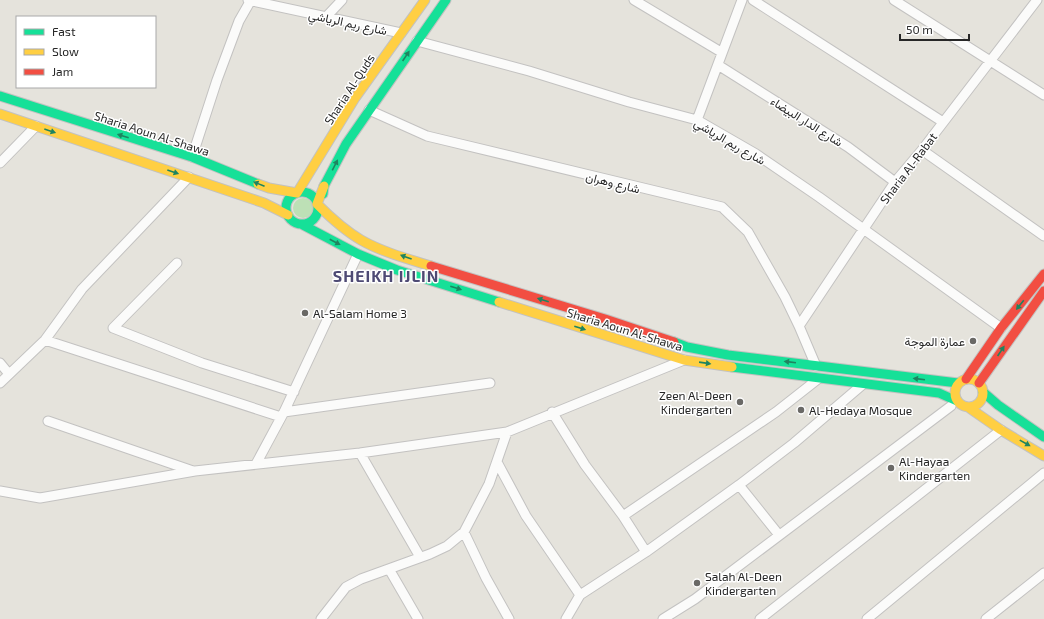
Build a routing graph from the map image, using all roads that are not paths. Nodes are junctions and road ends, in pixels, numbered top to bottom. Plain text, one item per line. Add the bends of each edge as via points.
1 (249, 0) edge
2 (342, 0) edge
3 (425, 0) edge
4 (446, 0) edge
5 (634, 0) edge
6 (742, 0) edge
7 (754, 0) edge
8 (894, 0) edge
9 (1037, 0) edge
10 (326, 17) junction
11 (401, 33) junction
12 (417, 41) junction
13 (722, 52) junction
14 (990, 61) junction
15 (718, 64) junction
16 (1044, 95) edge
17 (0, 96) edge
18 (369, 110) junction
19 (0, 114) edge
20 (697, 120) junction
21 (943, 122) junction
22 (36, 126) junction
23 (922, 150) junction
24 (192, 157) junction
25 (0, 163) edge
26 (189, 177) junction
27 (307, 178) junction
28 (895, 182) junction
29 (324, 186) junction
30 (277, 190) junction
31 (297, 193) junction
32 (317, 204) junction
33 (288, 215) junction
34 (328, 215) junction
35 (301, 224) junction
36 (863, 230) junction
37 (1044, 236) edge
38 (358, 254) junction
39 (177, 263) dead end
40 (1044, 274) edge
41 (1044, 291) edge
42 (799, 326) junction
43 (1001, 328) junction
44 (45, 340) junction
45 (684, 360) junction
46 (0, 363) edge
47 (816, 366) junction
48 (9, 374) junction
49 (818, 379) junction
50 (962, 381) junction
51 (0, 383) edge
52 (490, 383) dead end
53 (979, 383) junction
54 (862, 384) junction
55 (294, 392) junction
56 (984, 392) junction
57 (954, 403) junction
58 (968, 407) junction
59 (552, 412) junction
60 (282, 415) junction
61 (48, 422) dead end
62 (1001, 430) junction
63 (507, 432) junction
64 (1044, 437) edge
65 (360, 453) junction
66 (1044, 456) edge
67 (497, 462) junction
68 (256, 464) junction
69 (195, 471) junction
70 (1044, 474) edge
71 (739, 485) junction
72 (0, 491) edge
73 (623, 516) junction
74 (464, 532) junction
75 (779, 535) junction
76 (646, 552) junction
77 (420, 557) junction
78 (390, 569) junction
79 (1044, 573) edge
80 (580, 595) junction
81 (322, 619) edge
82 (418, 619) edge
83 (509, 619) edge
84 (566, 619) edge
85 (663, 619) edge
86 (760, 619) edge
87 (867, 619) edge
88 (986, 619) edge

1 - 10 street, شارع ريم الرياشي
1 - 24 street via 217,80
2 - 10 street
3 - 11 main road, Sharia Al-Quds
4 - 12 main road
5 - 13 street
6 - 13 street
7 - 21 street
8 - 14 street
9 - 14 street, Sharia Al-Rabat
10 - 11 street, شارع ريم الرياشي
11 - 27 main road, Sharia Al-Quds via 356,98
18 -> 12 main road
12 - 20 street, شارع ريم الرياشي
13 - 15 street
14 - 16 street
14 - 21 street, Sharia Al-Rabat
15 - 20 street
15 - 28 street, شارع الدار البيضاء via 848,147
24 -> 17 main road, Sharia Aoun Al-Shawa
29 -> 18 main road via 346,144
18 - 42 street, شارع وهران via 427,136 722,207 748,232
19 - 22 main road
20 - 36 street, شارع ريم الرياشي via 756,154
21 - 23 street, Sharia Al-Rabat
22 - 25 street
22 -> 26 main road
23 - 28 street, Sharia Al-Rabat
23 - 37 street
30 -> 24 main road, Sharia Aoun Al-Shawa
26 - 33 main road via 264,203
26 - 44 street via 82,289
27 - 30 main road via 293,186
27 - 31 main road, Sharia Al-Quds
28 - 36 street, Sharia Al-Rabat
29 - 32 main road
29 - 34 main road via 323,198
30 - 31 main road, Sharia Aoun Al-Shawa
31 - 32 main road via 307,193
31 - 33 main road via 289,200
32 - 34 main road, Sharia Aoun Al-Shawa
32 - 35 main road via 317,214 314,218
33 - 35 main road via 291,220
47 -> 34 main road, Sharia Aoun Al-Shawa via 687,347 406,258 361,240
35 -> 38 main road, Sharia Aoun Al-Shawa
36 - 42 street, Sharia Al-Rabat
36 - 43 street, شارع ريم الرياشي
38 -> 45 main road, Sharia Aoun Al-Shawa via 398,270
38 - 55 street
39 - 55 street via 113,328 202,362
40 -> 43 main road
53 -> 41 main road
42 - 47 street
43 - 50 main road
44 - 48 street
44 - 60 street
45 -> 49 main road, Sharia Aoun Al-Shawa
45 - 59 street
46 - 48 street
50 -> 47 main road, Sharia Aoun Al-Shawa
48 - 51 street
49 - 54 main road, Sharia Aoun Al-Shawa
49 - 73 street via 776,412
50 - 53 main road via 970,379
50 - 57 main road via 954,392
52 - 60 street
53 - 56 main road
54 - 57 main road, Sharia Aoun Al-Shawa via 939,393
54 - 71 street via 794,443
55 - 60 street
56 - 58 main road via 978,405
56 - 64 main road
57 - 58 main road
57 - 75 street
58 - 62 main road
59 - 63 street
59 - 73 street via 585,465
60 - 68 street
61 - 69 street
62 -> 66 main road
62 - 86 street
63 - 65 street
63 - 67 street
65 - 68 street
65 - 77 street
67 - 74 street via 489,484
67 - 80 street via 526,516
68 - 69 street
69 - 72 street via 40,498
70 - 87 street
71 - 75 street
71 - 76 street
73 - 76 street
74 - 77 street via 447,546
74 - 83 street
75 - 85 street via 695,599
76 - 80 street
77 - 78 street
78 - 81 street via 346,587
78 - 82 street
79 - 88 street
80 - 84 street

